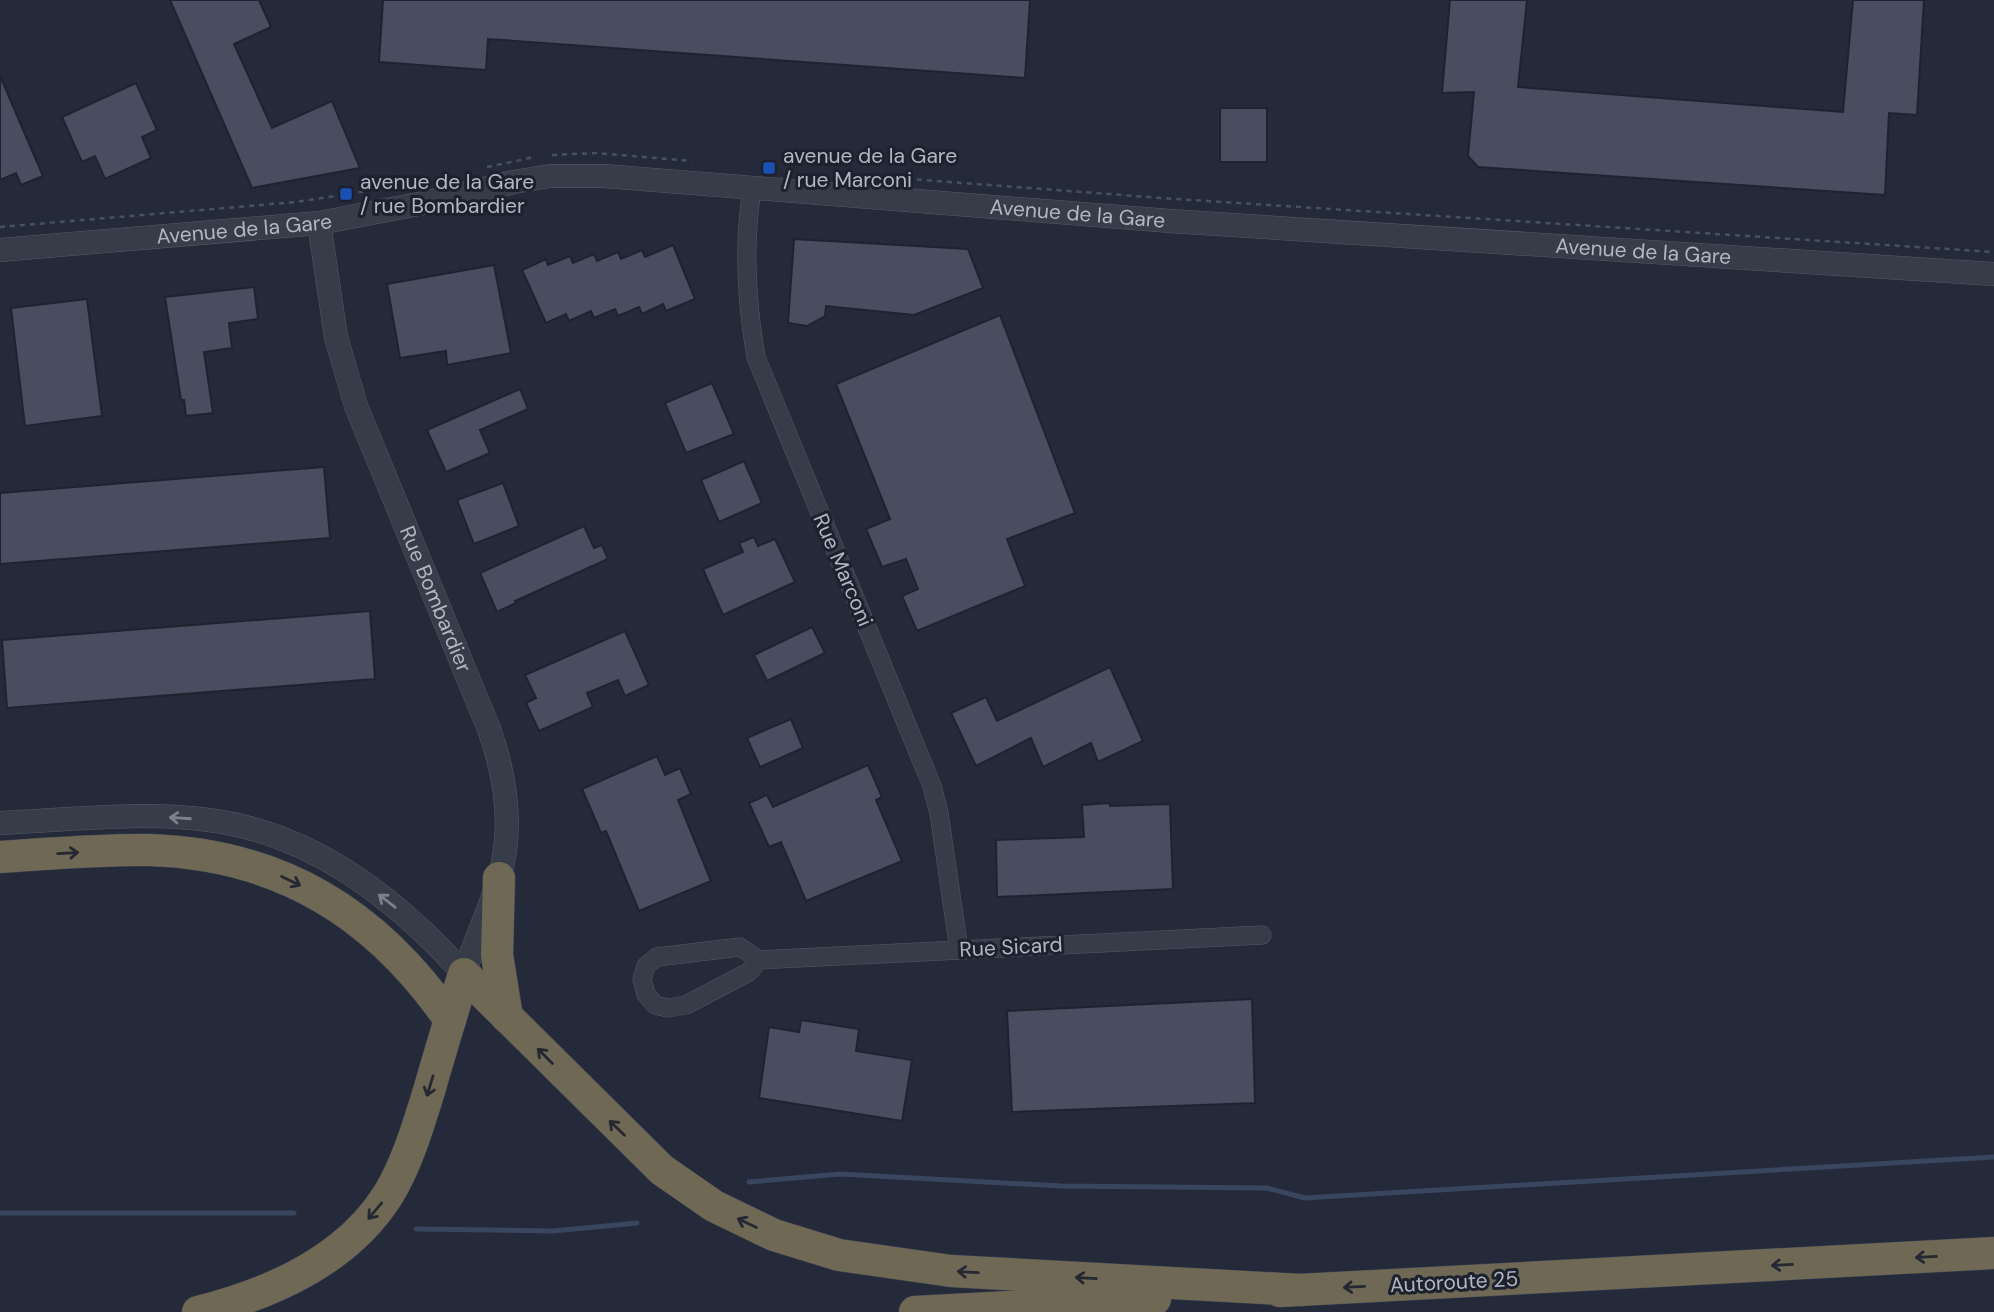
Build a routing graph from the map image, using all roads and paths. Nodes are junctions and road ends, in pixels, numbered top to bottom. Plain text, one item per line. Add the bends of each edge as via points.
1 (563, 153) dead end
2 (694, 162) dead end
3 (895, 177) dead end
4 (410, 184) dead end
5 (752, 189) junction
6 (319, 223) junction
7 (0, 227) edge
8 (0, 250) edge
9 (1994, 252) edge
10 (1994, 274) edge
11 (0, 824) edge
12 (0, 857) edge
13 (499, 878) junction
14 (1262, 935) dead end
15 (959, 950) junction
16 (759, 960) junction
17 (464, 974) junction
18 (507, 1017) junction
19 (450, 1020) junction
20 (1994, 1254) edge
21 (1301, 1290) junction
22 (198, 1312) edge
23 (915, 1312) edge

1 - 2 path
3 - 9 path, Avenue de la Gare
4 - 7 path, Avenue de la Gare via 296,202
5 - 6 street, Avenue de la Gare via 550,176
5 - 10 street, Avenue de la Gare
5 - 15 street, Rue Marconi via 746,229 747,301 756,357 932,786
6 - 8 street, Avenue de la Gare
6 - 13 street, Rue Bombardier via 336,337 356,407 499,761 506,814
17 -> 11 street via 423,931 372,889 332,862 272,835 230,824 164,817
12 -> 19 highway via 168,851 237,861 285,877 366,928 427,987
13 - 17 street, Rue Bombardier
13 - 18 highway via 497,955
14 - 15 street, Rue Sicard
15 - 16 street, Rue Sicard
16 - 16 street, Rue Sicard via 740,947 657,957 646,966 642,979 655,1005 677,1007 749,972
17 - 18 highway
17 - 19 highway
21 -> 18 highway via 951,1271 850,1257 774,1235 714,1206 669,1175
19 -> 22 highway via 408,1152 388,1195 371,1217 337,1249 298,1275 252,1296
20 -> 21 highway, Autoroute 25
21 - 23 highway, Autoroute 25

